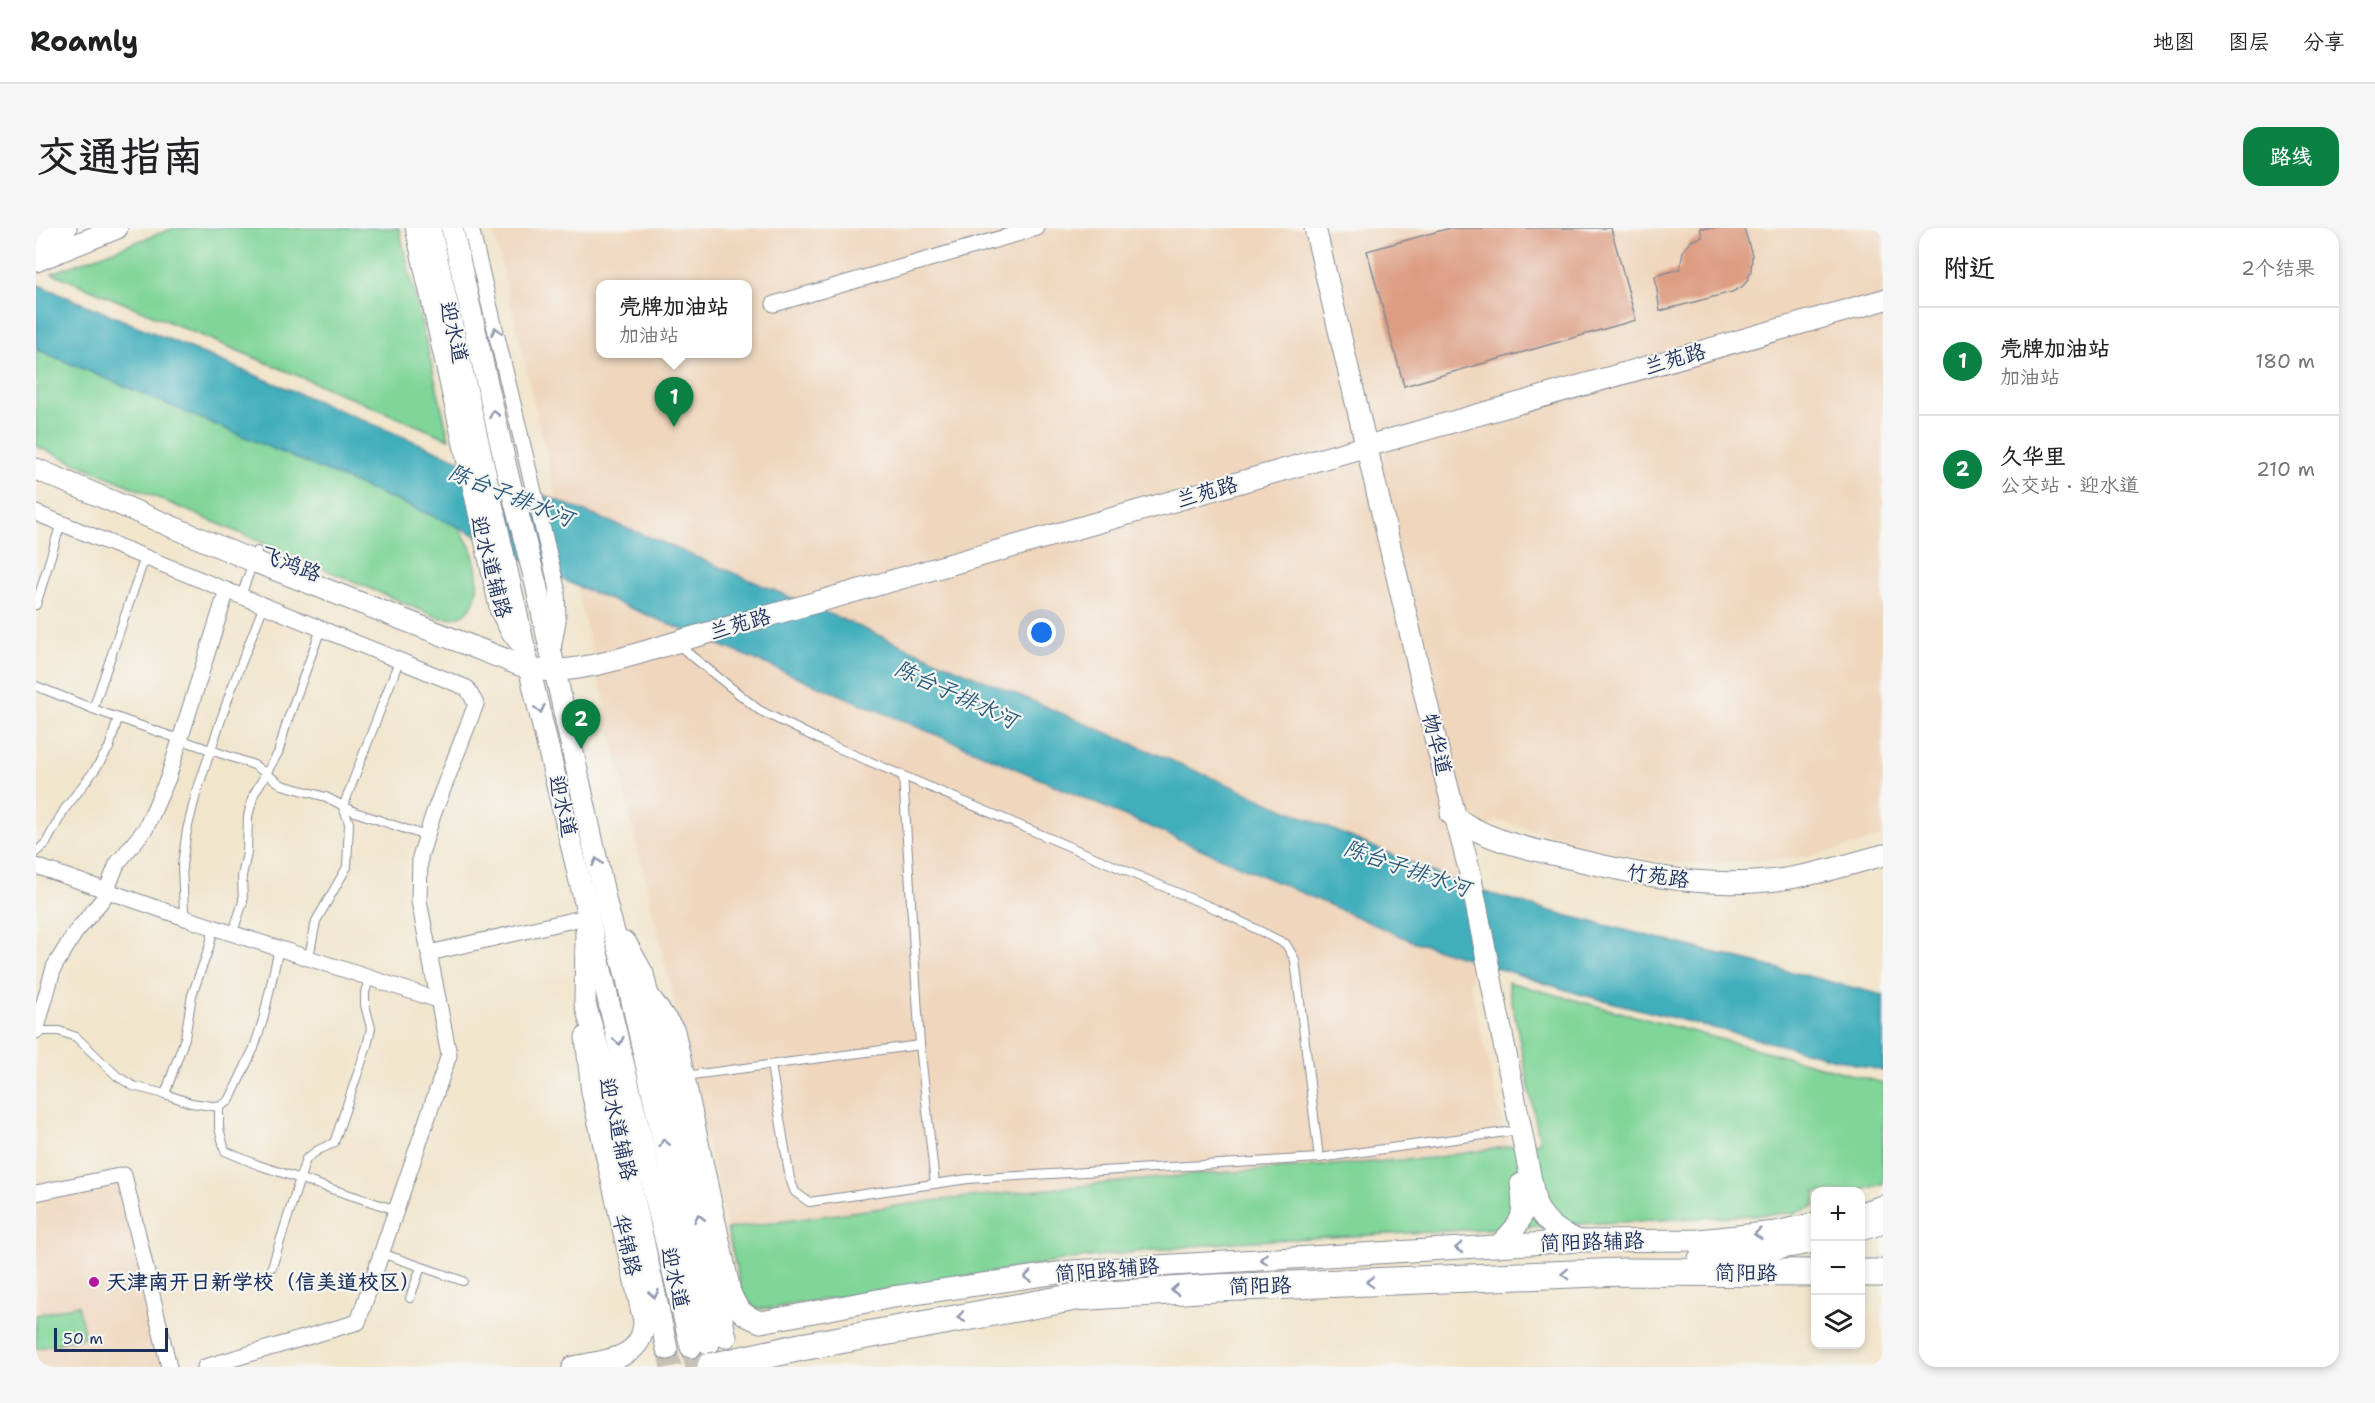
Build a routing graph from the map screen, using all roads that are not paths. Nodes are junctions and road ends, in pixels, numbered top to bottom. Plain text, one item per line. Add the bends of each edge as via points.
1 (66, 228) edge
2 (117, 228) edge
3 (413, 228) edge
4 (430, 228) edge
5 (452, 228) edge
6 (471, 228) edge
7 (1037, 228) edge
8 (1305, 228) edge
9 (1315, 228) edge
10 (36, 253) edge
11 (1883, 294) edge
12 (1883, 300) edge
13 (774, 304) dead end
14 (1362, 445) junction
15 (36, 455) edge
16 (36, 469) edge
17 (36, 513) edge
18 (61, 523) junction
19 (255, 556) junction
20 (145, 557) junction
21 (546, 581) junction
22 (234, 593) junction
23 (36, 605) edge
24 (264, 605) junction
25 (321, 628) junction
26 (678, 638) junction
27 (399, 661) junction
28 (528, 662) junction
29 (553, 665) junction
30 (36, 686) edge
31 (93, 709) junction
32 (118, 718) junction
33 (180, 738) junction
34 (210, 751) junction
35 (267, 773) junction
36 (903, 776) junction
37 (343, 807) junction
38 (1452, 811) junction
39 (426, 836) junction
40 (1883, 847) edge
41 (36, 852) edge
42 (1883, 855) edge
43 (36, 866) edge
44 (106, 891) junction
45 (593, 911) junction
46 (188, 919) junction
47 (214, 927) junction
48 (233, 932) junction
49 (279, 948) junction
50 (429, 953) junction
51 (309, 957) junction
52 (370, 977) junction
53 (646, 992) junction
54 (438, 1000) junction
55 (585, 1004) junction
56 (37, 1031) edge
57 (920, 1046) junction
58 (771, 1065) junction
59 (684, 1076) junction
60 (165, 1094) junction
61 (219, 1107) junction
62 (1516, 1131) junction
63 (1319, 1158) junction
64 (301, 1179) junction
65 (935, 1184) junction
66 (36, 1193) edge
67 (1883, 1206) edge
68 (396, 1210) junction
69 (1865, 1211) edge
70 (1883, 1220) edge
71 (1811, 1224) edge
72 (1865, 1225) edge
73 (1811, 1240) edge
74 (1581, 1241) junction
75 (1498, 1246) junction
76 (381, 1253) junction
77 (272, 1267) dead end
78 (421, 1267) junction
79 (1623, 1272) junction
80 (1811, 1273) edge
81 (1865, 1273) edge
82 (1883, 1273) edge
83 (463, 1281) dead end
84 (410, 1298) dead end
85 (667, 1349) tunnel mouth
86 (710, 1349) edge
87 (170, 1367) edge
88 (205, 1367) edge
89 (573, 1367) edge

1 - 10 street
2 - 10 street
3 - 28 street, 迎水道辅路 via 498,612
4 - 28 street, 迎水道
21 -> 5 street, 迎水道 via 507,471
21 -> 6 street via 529,469
7 - 13 street
8 - 14 street, 物华道
9 - 14 street, 物华道
11 - 14 street, 兰苑路
12 - 14 street, 兰苑路
14 - 26 street, 兰苑路
14 - 38 street, 物华道
15 - 19 street, 飞鸿路
16 - 19 street, 飞鸿路
17 - 18 street
18 - 20 street
18 - 23 lane
19 - 22 lane
19 - 28 street, 飞鸿路
20 - 22 street
20 - 31 lane
21 - 29 street, 迎水道
22 - 24 street
22 - 33 street
24 - 25 street
24 - 34 lane
25 - 27 street
25 - 35 lane via 278,753
26 - 29 street, 兰苑路
26 - 36 lane via 759,711
27 - 37 lane
27 - 39 street via 467,688 476,704
28 - 29 street, 兰苑路
28 -> 45 street, 迎水道
45 -> 29 street, 迎水道
30 - 31 lane
31 - 32 lane
32 - 33 lane
32 - 41 lane via 109,748 64,810 46,843
33 - 34 lane
33 - 44 street via 146,828 117,864
34 - 35 lane
34 - 46 lane via 187,830 182,864 184,912
35 - 37 lane via 282,784 326,797
35 - 48 lane via 254,794 248,816 243,902
36 - 57 lane
36 - 63 lane via 1218,910 1286,944 1295,960
37 - 39 lane
37 - 51 lane via 349,823 347,867 316,921
38 - 40 street, 竹苑路 via 1482,826 1541,845 1669,872 1774,872
38 - 42 street, 竹苑路 via 1476,830 1534,850 1624,871 1685,880 1764,881
38 - 62 street, 物华道
39 - 50 street via 420,857 419,901
43 - 44 street
44 - 46 street
44 - 56 street via 54,967
45 - 50 street
45 - 53 street via 643,974
45 - 55 street, 迎水道辅路
45 - 86 street, 迎水道
46 - 47 street
47 - 48 street
47 - 60 lane via 192,995 185,1038
48 - 49 street
49 - 51 street
49 - 61 lane via 254,1048 229,1101
50 - 54 street
51 - 52 street
52 - 54 street
52 - 64 lane via 365,998 371,1028 339,1129 334,1143 306,1159
53 - 59 street, 简阳路辅路 via 674,1031
86 -> 53 street
54 - 68 street via 449,1054
55 -> 85 street, 迎水道辅路 via 609,1085
55 - 89 street, 华锦路 via 592,1092 644,1321 642,1338 630,1352
56 - 60 lane via 59,1031 76,1037 117,1076 133,1086
57 - 58 lane
57 - 65 lane
58 - 59 lane
58 - 65 lane via 790,1179 795,1192 808,1202
75 -> 59 street, 简阳路辅路 via 1072,1271 893,1297 761,1322 736,1309 730,1292
60 - 61 lane
61 - 64 lane via 225,1151
62 - 63 lane
62 - 74 street, 物华道 via 1540,1213 1570,1238
62 - 75 street, 物华道 via 1523,1211 1519,1225
63 - 65 lane
64 - 68 lane
64 - 77 lane
66 - 87 street via 124,1175
67 - 69 street
68 - 76 street
70 - 72 highway
71 -> 74 street, 简阳路辅路 via 1776,1232 1699,1240
73 - 79 highway
74 - 75 street, 简阳路辅路
76 - 78 lane
76 - 88 street via 358,1322
78 - 83 lane
78 - 84 lane
79 - 80 highway, 简阳路
79 -> 86 highway, 简阳路, bridge via 1076,1297 801,1347
81 - 82 highway

